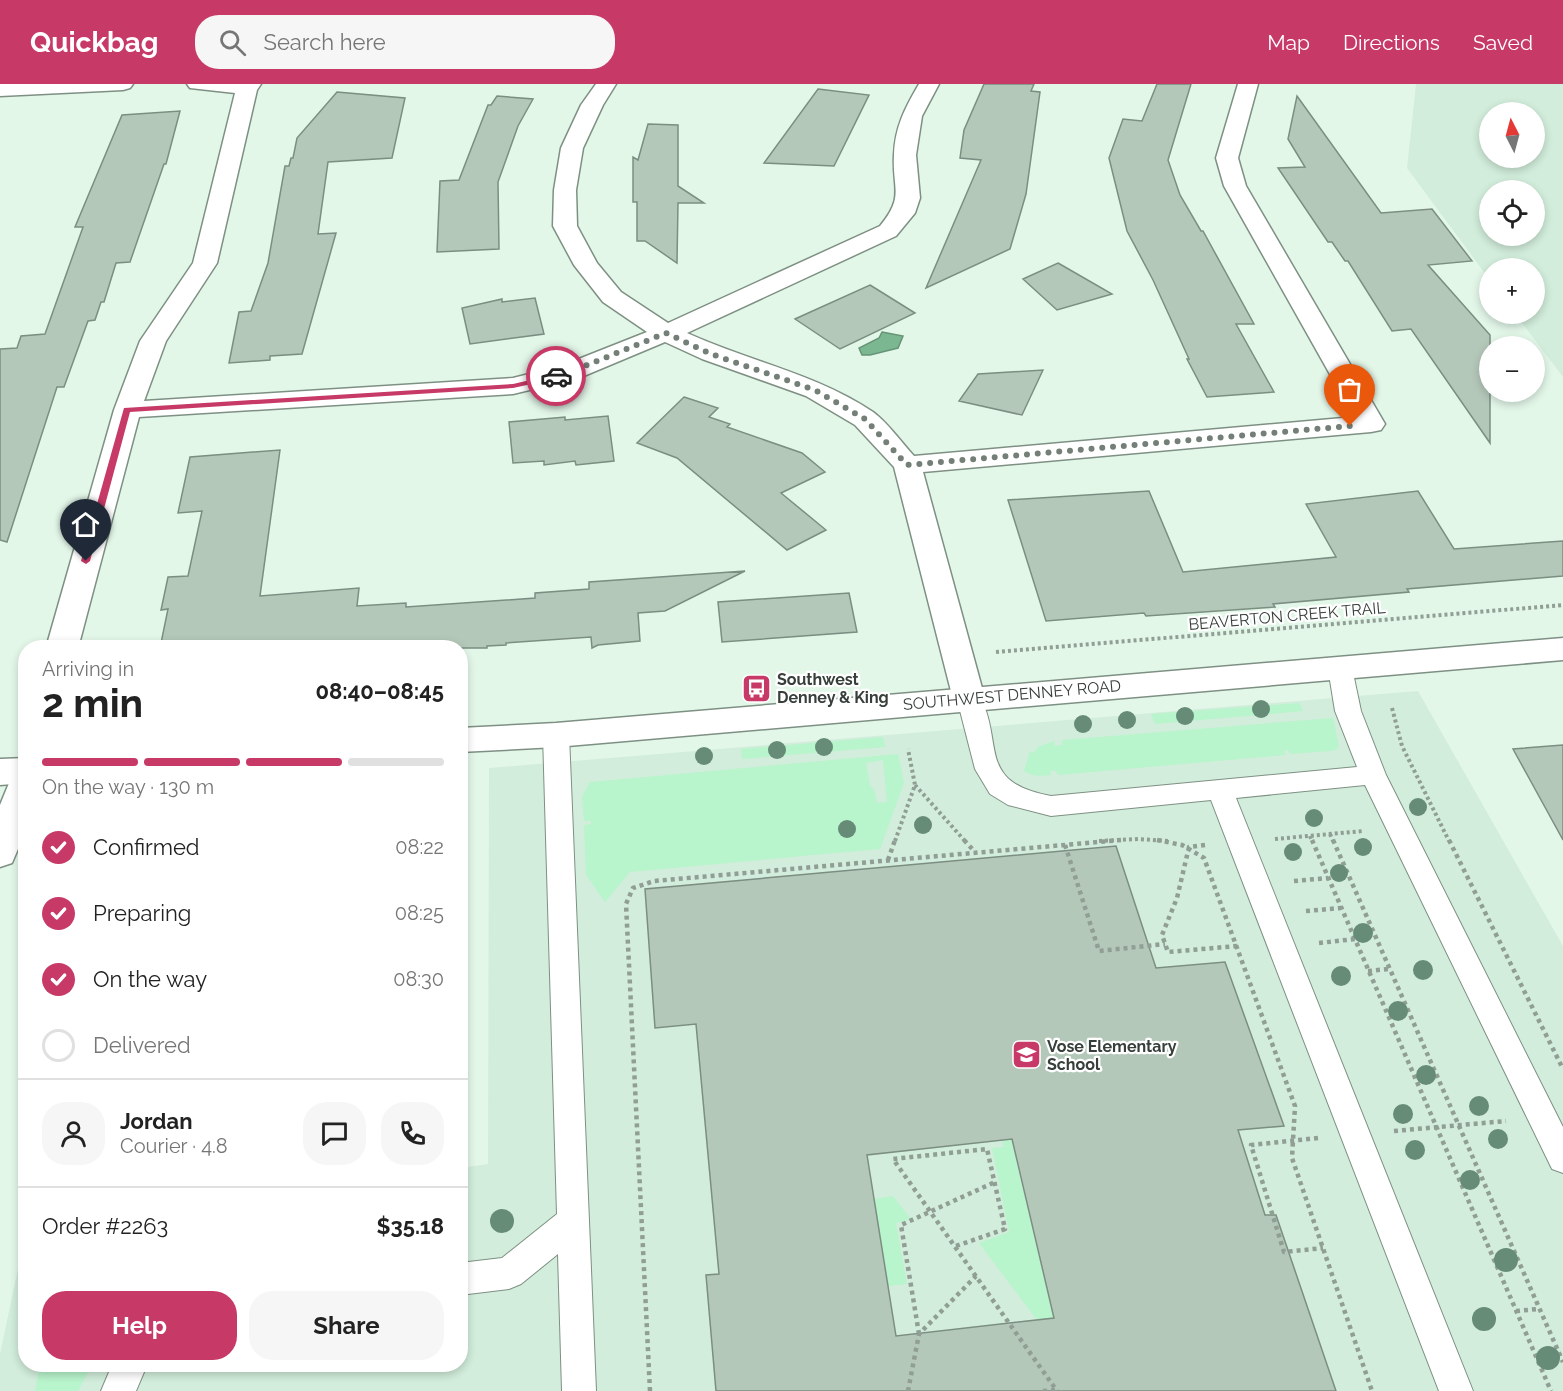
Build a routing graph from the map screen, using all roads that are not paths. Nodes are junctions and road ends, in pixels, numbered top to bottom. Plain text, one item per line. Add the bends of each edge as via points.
1 (123, 84) edge
2 (197, 84) edge
3 (606, 84) edge
4 (929, 84) edge
5 (1248, 84) edge
6 (249, 86) edge
7 (0, 90) edge
8 (666, 333) junction
9 (127, 410) junction
10 (907, 465) junction
11 (64, 640) edge
12 (1563, 649) edge
13 (1340, 668) junction
14 (969, 699) junction
15 (556, 735) junction
16 (468, 740) edge
17 (18, 771) edge
18 (0, 772) edge
19 (1373, 775) junction
20 (1220, 790) junction
21 (18, 802) edge
22 (0, 853) edge
23 (1563, 1159) edge
24 (572, 1222) junction
25 (468, 1278) edge
26 (127, 1372) edge
27 (118, 1391) edge
28 (579, 1391) edge
29 (1456, 1391) edge

1 - 7 street
2 - 6 street
3 - 8 street via 572,148 565,190 565,226 586,265 612,297
4 - 8 street via 911,116 905,155 908,198 903,213 888,231
5 - 10 street via 1227,158 1235,186 1371,424
6 - 9 street via 205,263 153,341
8 - 9 street via 570,372 513,386
8 - 10 street via 711,354 815,390 865,419
9 - 11 street
10 - 14 street
12 - 13 street, SOUTHWEST DENNEY ROAD
13 - 14 street, SOUTHWEST DENNEY ROAD
13 - 19 lane via 1348,711
14 - 15 street, SOUTHWEST DENNEY ROAD
14 - 20 lane via 988,767 1000,787 1025,801 1051,806
15 - 16 street, SOUTHWEST DENNEY ROAD
15 - 24 lane
17 - 18 street
19 - 20 lane
19 - 23 lane
20 - 29 lane
21 - 22 street
24 - 25 lane via 509,1274
24 - 28 lane
26 - 27 lane

